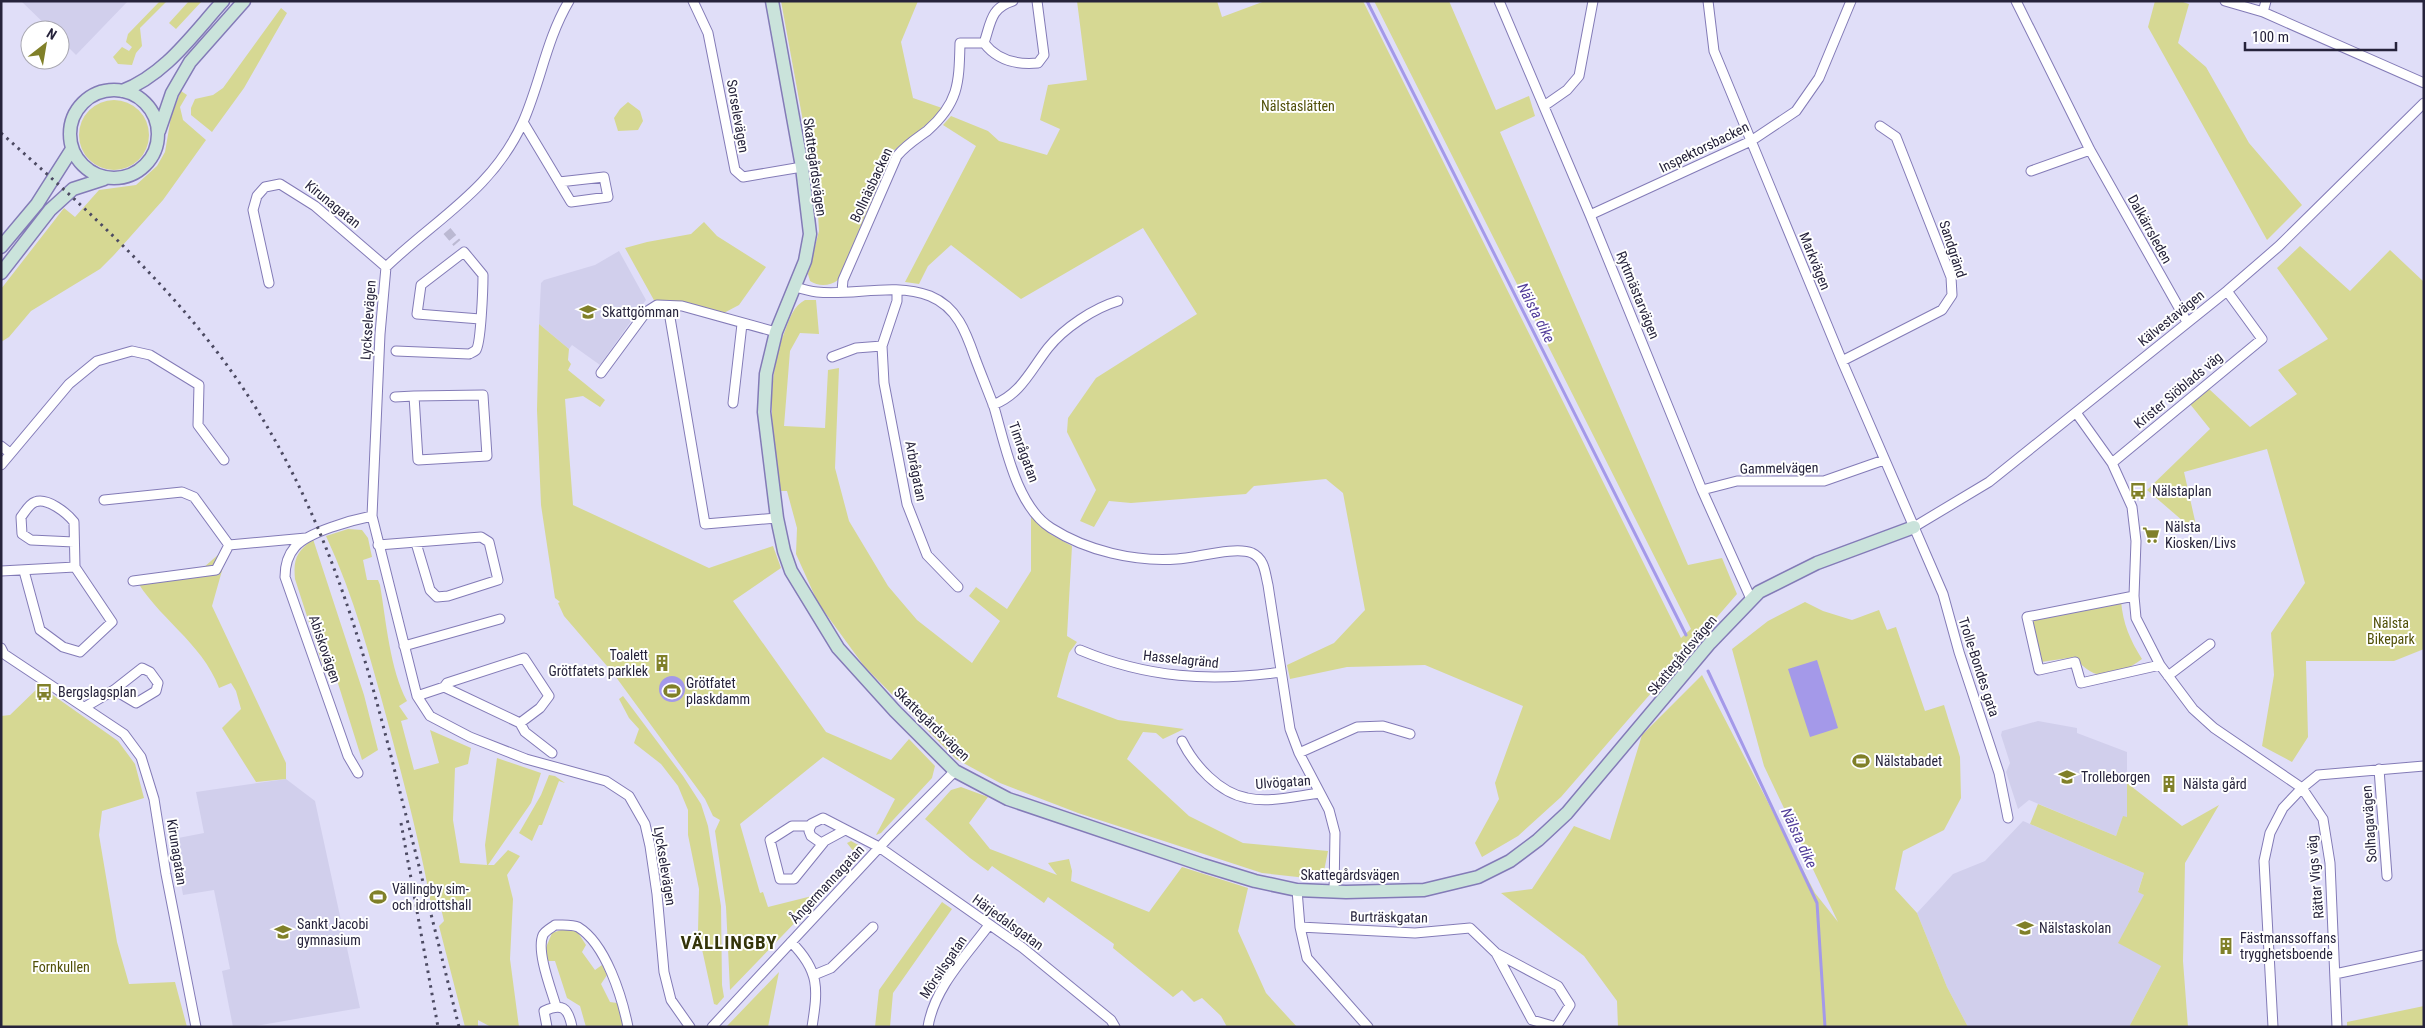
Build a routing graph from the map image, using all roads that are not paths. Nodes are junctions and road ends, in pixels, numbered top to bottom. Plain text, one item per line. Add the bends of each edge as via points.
1 (223, 1) edge
2 (244, 1) edge
3 (569, 1) edge
4 (693, 1) edge
5 (772, 1) edge
6 (1013, 1) edge
7 (1037, 1) edge
8 (1499, 1) edge
9 (1593, 1) edge
10 (1708, 1) edge
11 (1851, 1) edge
12 (2016, 1) edge
13 (2225, 1) edge
14 (2266, 1) edge
15 (2263, 12) junction
16 (984, 43) junction
17 (2424, 83) edge
18 (122, 91) junction
19 (2424, 103) edge
20 (1544, 106) junction
21 (523, 122) junction
22 (1880, 126) dead end
23 (159, 131) junction
24 (1751, 142) junction
25 (72, 149) junction
26 (2090, 150) junction
27 (802, 167) junction
28 (2031, 171) dead end
29 (104, 179) junction
30 (559, 182) junction
31 (1590, 216) junction
32 (1, 247) edge
33 (386, 267) junction
34 (1, 273) edge
35 (269, 283) dead end
36 (795, 287) junction
37 (897, 290) junction
38 (842, 291) junction
39 (2226, 291) junction
40 (1118, 301) dead end
41 (668, 306) junction
42 (480, 319) junction
43 (2187, 322) junction
44 (742, 324) junction
45 (776, 332) junction
46 (882, 346) junction
47 (396, 351) dead end
48 (832, 357) dead end
49 (1842, 361) junction
50 (601, 373) dead end
51 (414, 396) junction
52 (395, 397) dead end
53 (733, 403) dead end
54 (993, 405) junction
55 (2076, 414) junction
56 (1, 446) edge
57 (10, 453) junction
58 (224, 460) dead end
59 (1884, 460) junction
60 (2112, 463) junction
61 (1, 465) edge
62 (1702, 490) junction
63 (104, 500) dead end
64 (372, 516) junction
65 (777, 518) junction
66 (1914, 527) junction
67 (308, 538) junction
68 (74, 542) junction
69 (416, 543) junction
70 (229, 545) junction
71 (378, 545) junction
72 (75, 567) junction
73 (1, 571) edge
74 (24, 571) junction
75 (133, 581) dead end
76 (958, 587) dead end
77 (2134, 596) junction
78 (1751, 599) junction
79 (500, 619) dead end
80 (2210, 644) dead end
81 (404, 646) junction
82 (1, 648) edge
83 (1080, 650) dead end
84 (2160, 665) junction
85 (1281, 672) junction
86 (2168, 676) junction
87 (444, 688) junction
88 (114, 690) junction
89 (417, 696) junction
90 (85, 707) junction
91 (520, 723) junction
92 (1410, 734) dead end
93 (1182, 741) dead end
94 (552, 753) dead end
95 (1299, 754) junction
96 (2424, 766) edge
97 (2379, 769) junction
98 (955, 771) junction
99 (358, 773) dead end
100 (2302, 788) junction
101 (1320, 793) junction
102 (2008, 818) dead end
103 (811, 826) junction
104 (845, 830) junction
105 (824, 842) junction
106 (879, 847) junction
107 (2387, 876) dead end
108 (1297, 890) junction
109 (1334, 892) junction
110 (989, 925) junction
111 (874, 927) dead end
112 (1300, 927) junction
113 (791, 942) junction
114 (1496, 953) junction
115 (2424, 955) edge
116 (2335, 974) junction
117 (814, 975) junction
118 (556, 1006) junction
119 (196, 1027) edge
120 (547, 1027) edge
121 (572, 1027) edge
122 (628, 1027) edge
123 (690, 1027) edge
124 (712, 1027) edge
125 (812, 1027) edge
126 (928, 1027) edge
127 (1115, 1027) edge
128 (1368, 1027) edge
129 (1556, 1027) edge
130 (2273, 1027) edge
131 (2337, 1027) edge

1 - 18 street via 148,79
2 - 23 street via 190,62 172,93
3 - 21 street, Lyckselevägen via 556,24
4 - 27 street, Sorselevägen via 708,33 735,170 743,177
5 - 27 street, Skattegårdsvägen
6 - 16 street via 994,12
7 - 16 street via 1044,55 1038,63 1002,59
8 - 20 street, Ryttmästarvägen
9 - 20 street via 1580,76
10 - 24 street, Markvägen via 1714,51
11 - 24 street, Inspektorsbacken via 1819,78 1796,111
12 - 26 street, Dalkärrsleden
13 - 15 street
14 - 15 street
15 - 17 street
16 - 38 street, Bollnäsbacken via 960,43 960,70 949,109 897,156 843,280
18 - 23 street via 146,103 155,116
18 - 25 street via 102,91 79,108 70,127
19 - 39 street, Kälvestavägen via 2279,246
20 - 31 street, Ryttmästarvägen
21 - 30 street
21 - 33 street, Lyckselevägen via 478,187
22 - 49 street, Sandgränd via 1896,137 1951,277 1952,295 1942,310
23 - 29 street via 152,158 141,168 124,177
24 - 31 street, Inspektorsbacken
24 - 49 street, Markvägen
25 - 29 street via 85,167
25 - 32 street via 37,204
26 - 28 street
26 - 43 street, Dalkärrsleden
27 - 36 street, Skattegårdsvägen via 810,234
29 - 34 street via 73,189 50,210
30 - 30 street via 571,202 608,197 604,177
31 - 62 street, Ryttmästarvägen
33 - 35 street, Kirunagatan via 315,206 280,184 265,187 257,196 253,210
33 - 64 street, Lyckselevägen
36 - 38 street, Timrågatan via 818,292
36 - 45 street, Skattegårdsvägen
37 - 38 street, Timrågatan
37 - 46 street, Arbrågatan via 897,301
37 - 54 street, Timrågatan via 930,296 949,308 963,326
39 - 43 street, Kälvestavägen
39 - 60 street, Krister Siöblads väg via 2262,339
40 - 54 street via 1106,305 1066,331 1049,346 1014,394
41 - 44 street via 682,306
41 - 50 street via 657,306 646,312
41 - 65 street via 705,524
42 - 42 street via 483,275 464,252 421,284 417,314
42 - 47 street via 479,344 469,354
43 - 55 street, Kälvestavägen
44 - 45 street
44 - 53 street
45 - 65 street, Skattegårdsvägen via 766,374 764,412
46 - 48 street via 856,348
46 - 76 street, Arbrågatan via 884,383 907,504 927,555
49 - 59 street, Markvägen
51 - 51 street via 418,460 487,456 483,395
51 - 52 street
54 - 85 street, Timrågatan via 1015,478 1036,514 1065,537 1122,557 1177,559 1243,550 1256,555 1263,563 1268,585
55 - 60 street, Rättar Vigs väg
55 - 66 street, Kälvestavägen via 1989,482
56 - 57 street
57 - 58 street via 79,374 97,362 132,351 150,356 199,385 198,425
57 - 61 street
59 - 62 street, Gammelvägen via 1824,481 1737,481
59 - 66 street, Markvägen
60 - 77 street, Rättar Vigs väg via 2132,507 2136,540
62 - 78 street, Ryttmästarvägen
63 - 70 street via 182,492 194,497
64 - 67 street, Abiskovägen
64 - 71 street, Lyckselevägen
65 - 98 street, Skattegårdsvägen via 791,571 838,648
66 - 78 street, Skattegårdsvägen via 1817,563 1769,586
66 - 102 street, Trolle-Bondes gata via 1943,594 1999,773
67 - 70 street, Abiskovägen
67 - 99 street, Abiskovägen via 288,557 285,577 348,756
68 - 68 street via 76,530 70,516 47,502 33,502 21,516 22,534 31,540
68 - 72 street
69 - 69 street via 481,537 489,542 498,580 437,597 430,590
69 - 71 street
70 - 75 street via 216,570
71 - 81 street, Lyckselevägen
72 - 74 street
72 - 74 street via 112,622 80,652 63,647 40,630
73 - 74 street
77 - 84 street, Rättar Vigs väg via 2136,618
77 - 84 street via 2028,617 2039,670 2075,662 2081,683
78 - 109 street, Skattegårdsvägen via 1567,813 1510,861 1478,877 1424,890
79 - 81 street
80 - 86 street
81 - 89 street, Lyckselevägen
82 - 90 street, Kirunagatan via 4,654
83 - 85 street, Hasselagränd via 1150,672 1191,677 1238,678
84 - 86 street, Rättar Vigs väg
85 - 95 street, Timrågatan via 1290,729
86 - 100 street, Rättar Vigs väg via 2193,709 2214,728
87 - 89 street
87 - 91 street
87 - 91 street via 447,683 524,658 549,696 540,708
88 - 88 street via 142,668 150,672 158,683 156,691 136,703
88 - 90 street
89 - 123 street, Lyckselevägen via 430,716 470,737 526,759 606,781 629,796 645,824 657,894 664,972 671,1000
90 - 119 street, Kirunagatan via 124,734 141,757 148,775
91 - 94 street via 525,732
92 - 95 street via 1383,726 1357,727
93 - 101 street, Ulvögatan via 1191,759 1217,784 1246,798 1270,800
95 - 101 street, Timrågatan
96 - 97 street, Solhagavägen
97 - 100 street, Solhagavägen via 2318,776
97 - 107 street, Solhagavägen
98 - 106 street, Ångermannagatan
98 - 108 street, Skattegårdsvägen via 1008,800 1212,868
100 - 116 street, Rättar Vigs väg via 2323,819 2330,863
100 - 130 street, Solhagavägen via 2283,808 2270,833 2264,862
101 - 109 street, Timrågatan via 1335,833
103 - 104 street, Ångermannagatan via 822,818
103 - 105 street via 811,836
103 - 105 street, Ångermannagatan via 792,826 770,840 780,879 794,879
104 - 105 street, Ångermannagatan
104 - 106 street, Ångermannagatan
106 - 110 street, Härjedalsgatan
106 - 113 street, Ångermannagatan
108 - 109 street, Skattegårdsvägen
108 - 112 street
110 - 126 street, Mörsilsgatan via 939,993 930,1012
110 - 127 street, Härjedalsgatan via 1023,948 1111,1020
111 - 117 street via 831,968
112 - 114 street, Burträskgatan via 1415,933 1470,928
112 - 128 street via 1307,958
113 - 117 street via 803,954
113 - 124 street, Ångermannagatan
114 - 129 street, Burträskgatan via 1532,1020
114 - 129 street, Burträskgatan via 1558,986 1570,1005
115 - 116 street
116 - 131 street, Rättar Vigs väg
117 - 125 street via 818,993
118 - 120 street via 544,1011
118 - 121 street via 570,1015
118 - 122 street via 541,941 544,933 555,925 576,926 604,958 623,1002

